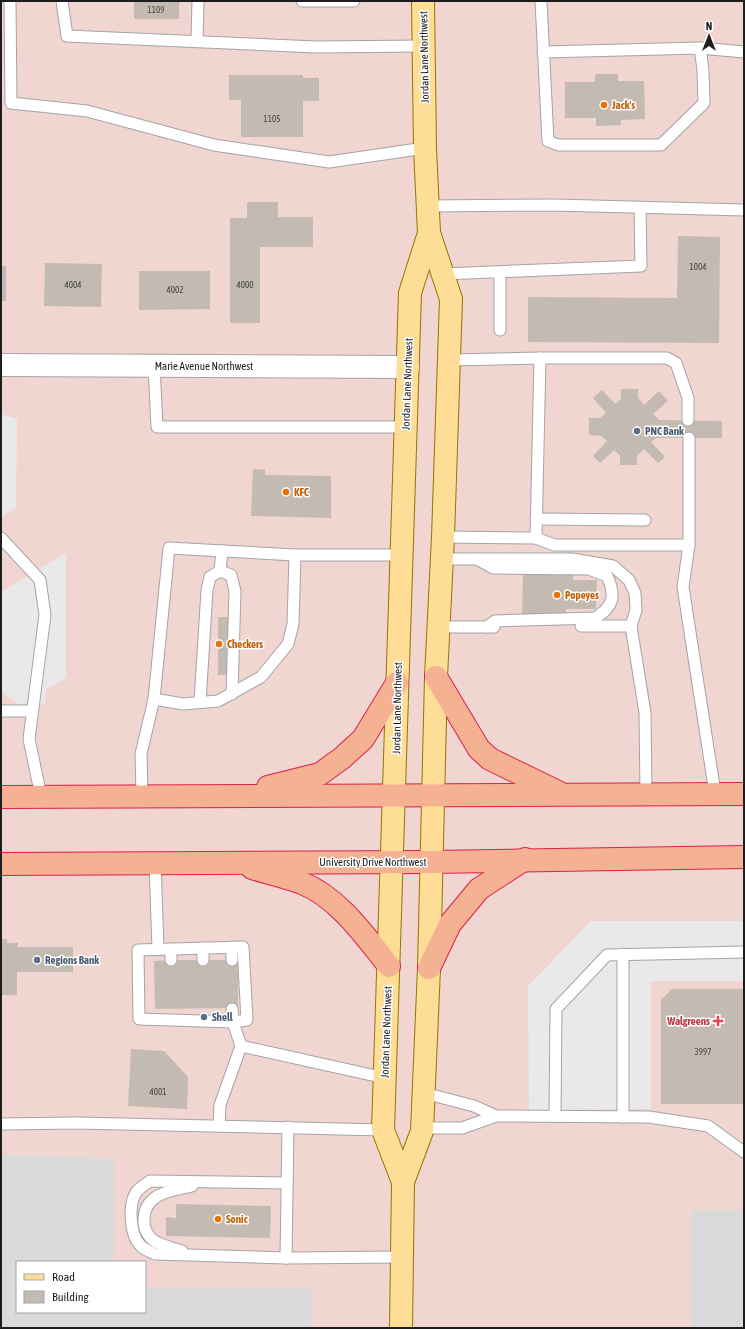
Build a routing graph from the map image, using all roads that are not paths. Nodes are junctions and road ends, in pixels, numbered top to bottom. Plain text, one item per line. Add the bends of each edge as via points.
1 (10, 1) edge
2 (62, 1) edge
3 (198, 1) edge
4 (302, 1) edge
5 (354, 1) edge
6 (423, 1) edge
7 (541, 1) edge
8 (197, 41) junction
9 (424, 46) junction
10 (700, 48) junction
11 (543, 52) junction
12 (744, 52) edge
13 (426, 148) junction
14 (428, 206) junction
15 (640, 208) junction
16 (744, 210) edge
17 (429, 233) junction
18 (500, 272) junction
19 (443, 274) junction
20 (500, 330) dead end
21 (540, 358) junction
22 (449, 360) junction
23 (1, 365) edge
24 (154, 366) junction
25 (408, 367) junction
26 (688, 420) dead end
27 (406, 427) junction
28 (689, 438) dead end
29 (536, 519) junction
30 (645, 520) dead end
31 (443, 537) junction
32 (1, 538) edge
33 (536, 538) junction
34 (689, 545) junction
35 (222, 551) junction
36 (295, 555) junction
37 (402, 555) junction
38 (476, 558) junction
39 (442, 559) junction
40 (220, 572) junction
41 (631, 626) junction
42 (439, 627) junction
43 (486, 627) junction
44 (436, 676) junction
45 (397, 683) junction
46 (232, 694) junction
47 (154, 699) junction
48 (200, 702) junction
49 (1, 711) edge
50 (32, 711) junction
51 (646, 793) junction
52 (715, 793) junction
53 (393, 794) junction
54 (563, 794) junction
55 (744, 794) edge
56 (142, 795) junction
57 (235, 795) junction
58 (41, 796) junction
59 (433, 796) junction
60 (1, 797) edge
61 (744, 857) edge
62 (525, 859) junction
63 (155, 862) junction
64 (231, 862) junction
65 (392, 862) junction
66 (432, 862) junction
67 (1, 864) edge
68 (232, 947) junction
69 (203, 948) junction
70 (158, 949) junction
71 (171, 949) junction
72 (744, 952) edge
73 (623, 954) junction
74 (171, 960) dead end
75 (203, 960) dead end
76 (232, 960) dead end
77 (388, 966) junction
78 (429, 968) junction
79 (204, 1009) dead end
80 (232, 1009) dead end
81 (205, 1020) junction
82 (233, 1022) junction
83 (241, 1046) junction
84 (385, 1078) junction
85 (424, 1093) junction
86 (496, 1116) junction
87 (555, 1116) junction
88 (623, 1117) junction
89 (1, 1124) edge
90 (219, 1126) junction
91 (288, 1127) junction
92 (422, 1128) junction
93 (383, 1130) junction
94 (744, 1152) edge
95 (287, 1182) junction
96 (404, 1182) junction
97 (208, 1183) junction
98 (202, 1255) junction
99 (401, 1257) junction
100 (286, 1258) junction
101 (401, 1328) edge

1 - 13 lane via 11,103 87,111 214,145 329,162
2 - 8 lane via 67,36
3 - 8 lane
4 - 5 lane
6 - 9 main road, Jordan Lane Northwest
7 - 11 lane
8 - 9 lane via 316,47
9 - 13 main road, Jordan Lane Northwest
10 - 11 lane
10 - 11 lane via 704,103 662,145 558,145 548,141
10 - 12 lane
13 - 14 main road, Jordan Lane Northwest
14 - 15 lane via 555,205
14 - 17 main road, Jordan Lane Northwest
15 - 16 lane
15 - 18 lane via 641,266
17 - 19 main road, Jordan Lane Northwest
17 - 25 main road, Jordan Lane Northwest via 410,293
18 - 19 lane
18 - 20 lane
19 - 22 main road, Jordan Lane Northwest via 451,298
21 - 22 lane
21 - 26 lane via 667,358 676,363 688,398
21 - 29 lane
22 - 31 main road, Jordan Lane Northwest
23 - 24 street, Marie Avenue Northwest
24 - 25 street, Marie Avenue Northwest
24 - 27 lane via 157,427
25 - 27 main road, Jordan Lane Northwest
27 - 37 main road, Jordan Lane Northwest
28 - 34 lane
29 - 30 lane
29 - 33 lane
31 - 33 lane
31 - 39 main road, Jordan Lane Northwest
32 - 50 lane via 40,580 45,616
33 - 34 lane via 554,545
34 - 52 lane via 683,587
35 - 36 lane
35 - 40 lane
35 - 47 lane via 169,548
36 - 37 lane
36 - 46 lane via 293,624 288,644 261,676
37 - 45 main road, Jordan Lane Northwest
38 - 39 lane
38 - 41 lane via 572,559 613,566 628,580 635,593 636,610
38 - 43 lane via 493,568 589,569 606,576 611,585 611,603 605,612 595,618 495,621
39 - 42 main road, Jordan Lane Northwest
40 - 46 lane via 231,575 235,591
40 - 48 lane via 210,577
41 - 43 lane
41 - 51 lane via 645,713
42 - 43 lane
42 - 44 main road, Jordan Lane Northwest
44 - 54 highway via 479,749 490,759
44 - 59 main road, Jordan Lane Northwest
45 - 53 main road, Jordan Lane Northwest
45 - 57 highway via 363,739 320,774
46 - 48 lane via 218,701
47 - 48 lane via 183,704
47 - 56 lane via 141,754
49 - 50 lane
50 - 58 lane via 28,739
51 - 52 highway
51 - 54 highway
52 - 55 highway
53 - 57 highway
53 - 59 highway
53 - 65 main road, Jordan Lane Northwest
54 - 59 highway
56 - 57 highway
56 - 58 highway
58 - 60 highway
59 - 66 main road, Jordan Lane Northwest
61 - 62 highway, University Drive Northwest
62 - 66 highway, University Drive Northwest
62 - 78 highway via 479,889 450,924
63 - 64 highway, University Drive Northwest
63 - 67 highway, University Drive Northwest
63 - 70 lane
64 - 65 highway, University Drive Northwest
64 - 77 highway via 303,884 328,898 354,923
65 - 66 highway, University Drive Northwest
65 - 77 main road, Jordan Lane Northwest
66 - 78 main road, Jordan Lane Northwest
68 - 69 lane
68 - 76 lane
68 - 82 lane via 243,946 246,1020
69 - 71 lane
69 - 75 lane
70 - 71 lane
70 - 81 lane via 138,950 139,1019 172,1014
71 - 74 lane
72 - 73 lane
73 - 87 lane via 607,955 556,1009
73 - 88 lane
77 - 84 main road, Jordan Lane Northwest
78 - 85 main road, Jordan Lane Northwest
79 - 81 lane
80 - 82 lane
81 - 82 lane
82 - 83 lane
83 - 84 lane
83 - 90 lane via 220,1105
84 - 93 main road, Jordan Lane Northwest
85 - 86 lane via 474,1106
85 - 92 main road, Jordan Lane Northwest
86 - 87 lane
86 - 92 lane via 462,1128
87 - 88 lane
88 - 94 lane via 649,1117 708,1126
89 - 90 lane
90 - 91 lane
91 - 93 lane
91 - 95 lane
92 - 96 main road, Jordan Lane Northwest
93 - 96 main road, Jordan Lane Northwest
95 - 97 lane
95 - 100 lane
96 - 99 main road, Jordan Lane Northwest
97 - 98 lane via 156,1197 146,1206 144,1215 147,1234 155,1241 169,1248
97 - 98 lane via 150,1181 137,1191 131,1206 131,1225 135,1238 142,1247 155,1254
98 - 100 lane
99 - 100 lane
99 - 101 main road, Jordan Lane Northwest

